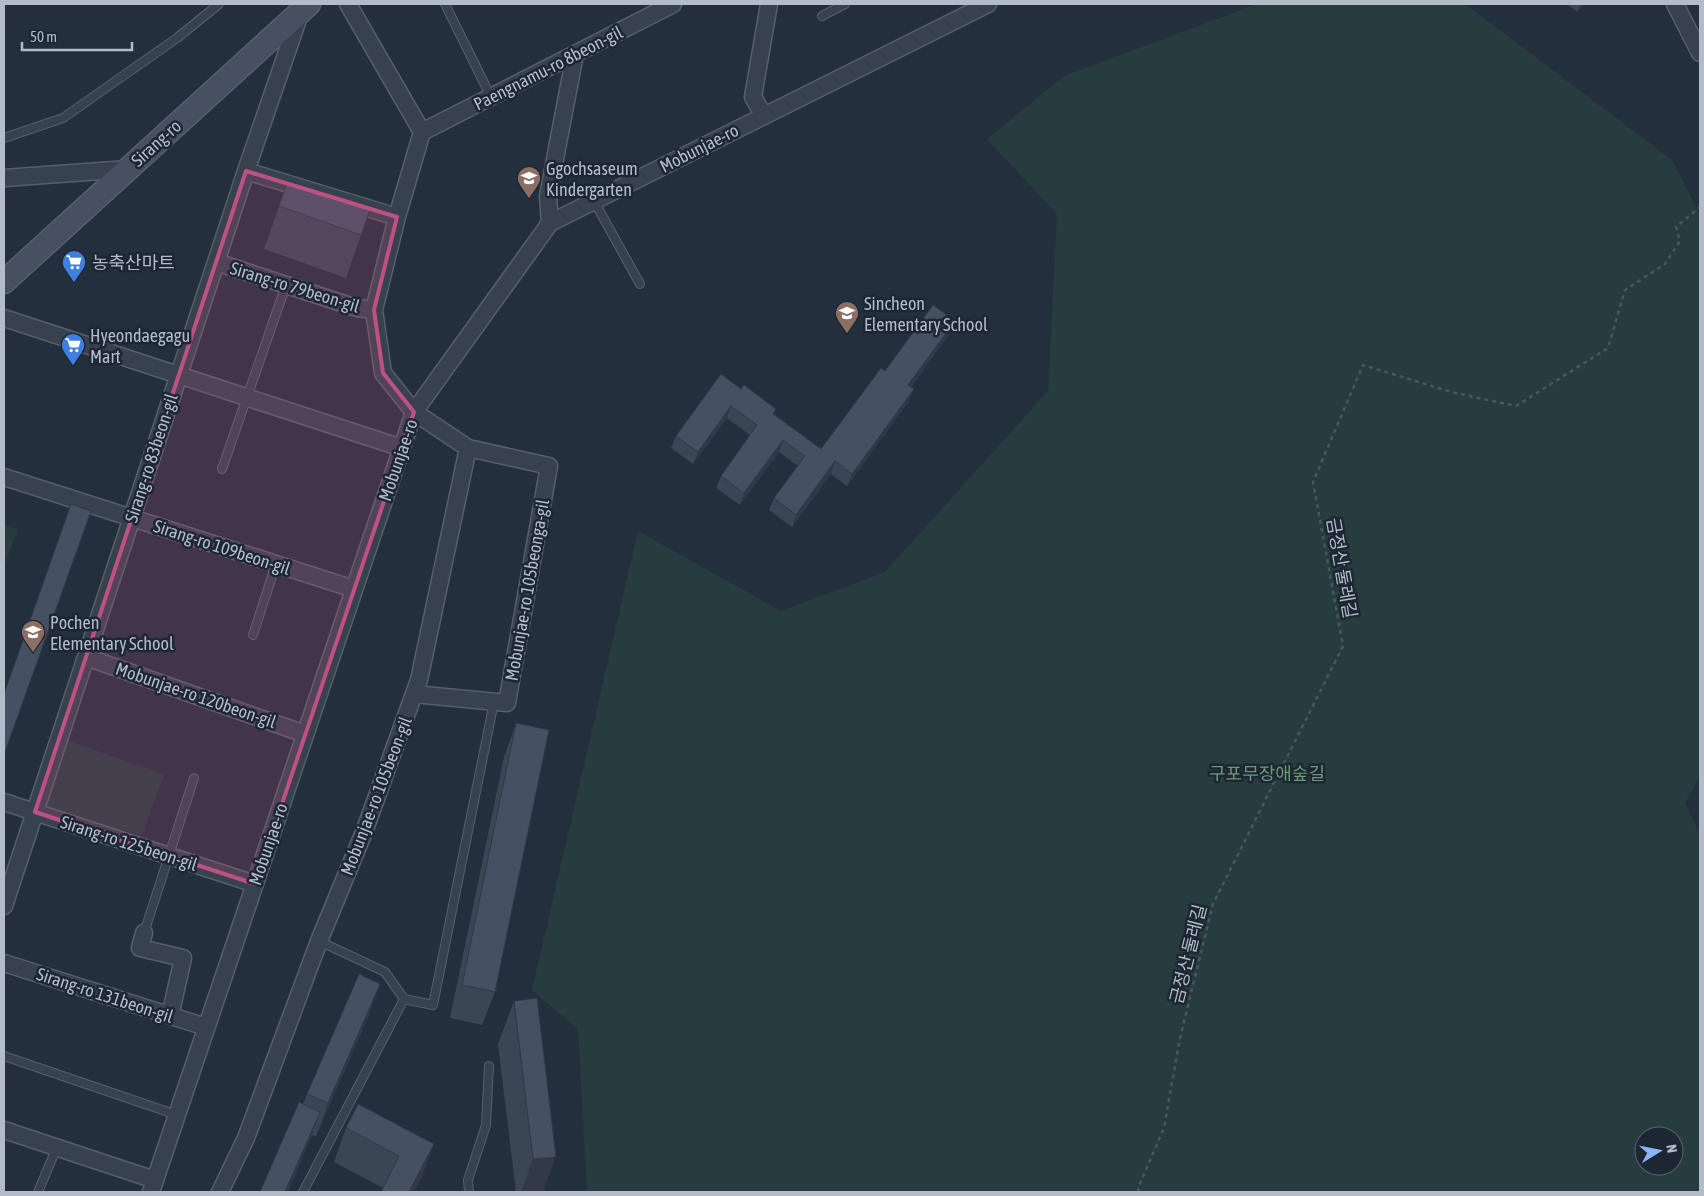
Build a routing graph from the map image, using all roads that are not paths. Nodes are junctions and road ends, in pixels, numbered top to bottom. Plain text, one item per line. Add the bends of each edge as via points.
1 (219, 4) edge
2 (348, 4) edge
3 (445, 4) edge
4 (673, 4) edge
5 (768, 4) edge
6 (845, 4) edge
7 (988, 4) edge
8 (1675, 4) edge
9 (305, 7) edge
10 (822, 16) dead end
11 (1700, 52) edge
12 (576, 54) junction
13 (492, 97) junction
14 (764, 116) junction
15 (422, 132) junction
16 (4, 138) edge
17 (128, 169) junction
18 (246, 171) junction
19 (4, 178) edge
20 (594, 201) junction
21 (397, 217) junction
22 (550, 223) junction
23 (216, 262) junction
24 (4, 282) edge
25 (640, 284) dead end
26 (286, 285) junction
27 (374, 310) junction
28 (4, 318) edge
29 (178, 375) junction
30 (247, 398) junction
31 (414, 412) junction
32 (402, 448) junction
33 (468, 448) junction
34 (222, 469) dead end
35 (4, 477) edge
36 (132, 518) junction
37 (276, 564) junction
38 (354, 589) junction
39 (253, 635) dead end
40 (86, 657) junction
41 (414, 694) junction
42 (494, 702) junction
43 (305, 734) junction
44 (194, 778) dead end
45 (4, 802) edge
46 (35, 812) junction
47 (169, 856) junction
48 (255, 884) junction
49 (4, 906) edge
50 (144, 933) joint
51 (318, 941) junction
52 (4, 963) edge
53 (404, 999) junction
54 (170, 1016) junction
55 (206, 1028) junction
56 (4, 1056) edge
57 (488, 1066) dead end
58 (177, 1115) junction
59 (4, 1130) edge
60 (57, 1147) junction
61 (153, 1186) edge
62 (38, 1192) edge
63 (220, 1192) edge
64 (303, 1192) edge
65 (470, 1192) edge

1 - 16 lane via 177,38 63,118
2 - 15 street
3 - 13 lane
4 - 12 street, Paengnamu-ro 8beon-gil
5 - 14 street via 752,97
6 - 10 lane
7 - 14 street, Mobunjae-ro
8 - 11 street
9 - 17 main road, Sirang-ro
9 - 18 street, Sirang-ro 83beon-gil
12 - 13 street, Paengnamu-ro 8beon-gil
12 - 22 street via 548,196
13 - 15 street, Paengnamu-ro 8beon-gil
14 - 20 street, Mobunjae-ro
15 - 21 street, Sirang-ro 79beon-gil
17 - 19 street
17 - 24 main road, Sirang-ro
18 - 21 street
18 - 23 street, Sirang-ro 83beon-gil
20 - 22 street, Mobunjae-ro
20 - 25 lane
21 - 27 street, Sirang-ro 79beon-gil
22 - 31 street, Mobunjae-ro
23 - 26 street, Sirang-ro 79beon-gil
23 - 29 street, Sirang-ro 83beon-gil
26 - 27 street, Sirang-ro 79beon-gil via 357,308
26 - 30 lane
27 - 31 street, Sirang-ro 79beon-gil via 383,373
28 - 29 street
29 - 30 street
29 - 36 street, Sirang-ro 83beon-gil
30 - 32 street
30 - 34 lane
31 - 32 street, Mobunjae-ro
31 - 33 street
32 - 38 street, Mobunjae-ro
33 - 41 street, Mobunjae-ro 105beon-gil
33 - 42 street, Mobunjae-ro 105beonga-gil via 550,466 507,703
35 - 36 street, Sirang-ro 109beon-gil
36 - 37 street, Sirang-ro 109beon-gil
36 - 40 street, Sirang-ro 83beon-gil
37 - 38 street, Sirang-ro 109beon-gil
37 - 39 lane
38 - 43 street, Mobunjae-ro
40 - 43 street, Mobunjae-ro 120beon-gil
40 - 46 street, Sirang-ro 83beon-gil
41 - 42 street, Mobunjae-ro 105beonga-gil
41 - 51 street, Mobunjae-ro 105beon-gil via 364,832
42 - 53 lane via 433,1005
43 - 48 street, Mobunjae-ro
44 - 47 lane
45 - 46 street, Sirang-ro 125beon-gil
46 - 47 street, Sirang-ro 125beon-gil
46 - 49 street, Sirang-ro 83beon-gil
47 - 48 street, Sirang-ro 125beon-gil
47 - 50 lane
48 - 55 street, Mobunjae-ro
50 - 54 street via 140,948 183,958
51 - 53 lane via 385,972
51 - 63 street, Mobunjae-ro 105beon-gil via 246,1138
52 - 54 street, Sirang-ro 131beon-gil
53 - 64 lane
54 - 55 street, Sirang-ro 131beon-gil
55 - 58 street, Mobunjae-ro
56 - 58 lane
57 - 65 lane via 486,1125 468,1180
58 - 61 street, Mobunjae-ro
59 - 60 street
60 - 61 street
60 - 62 lane

